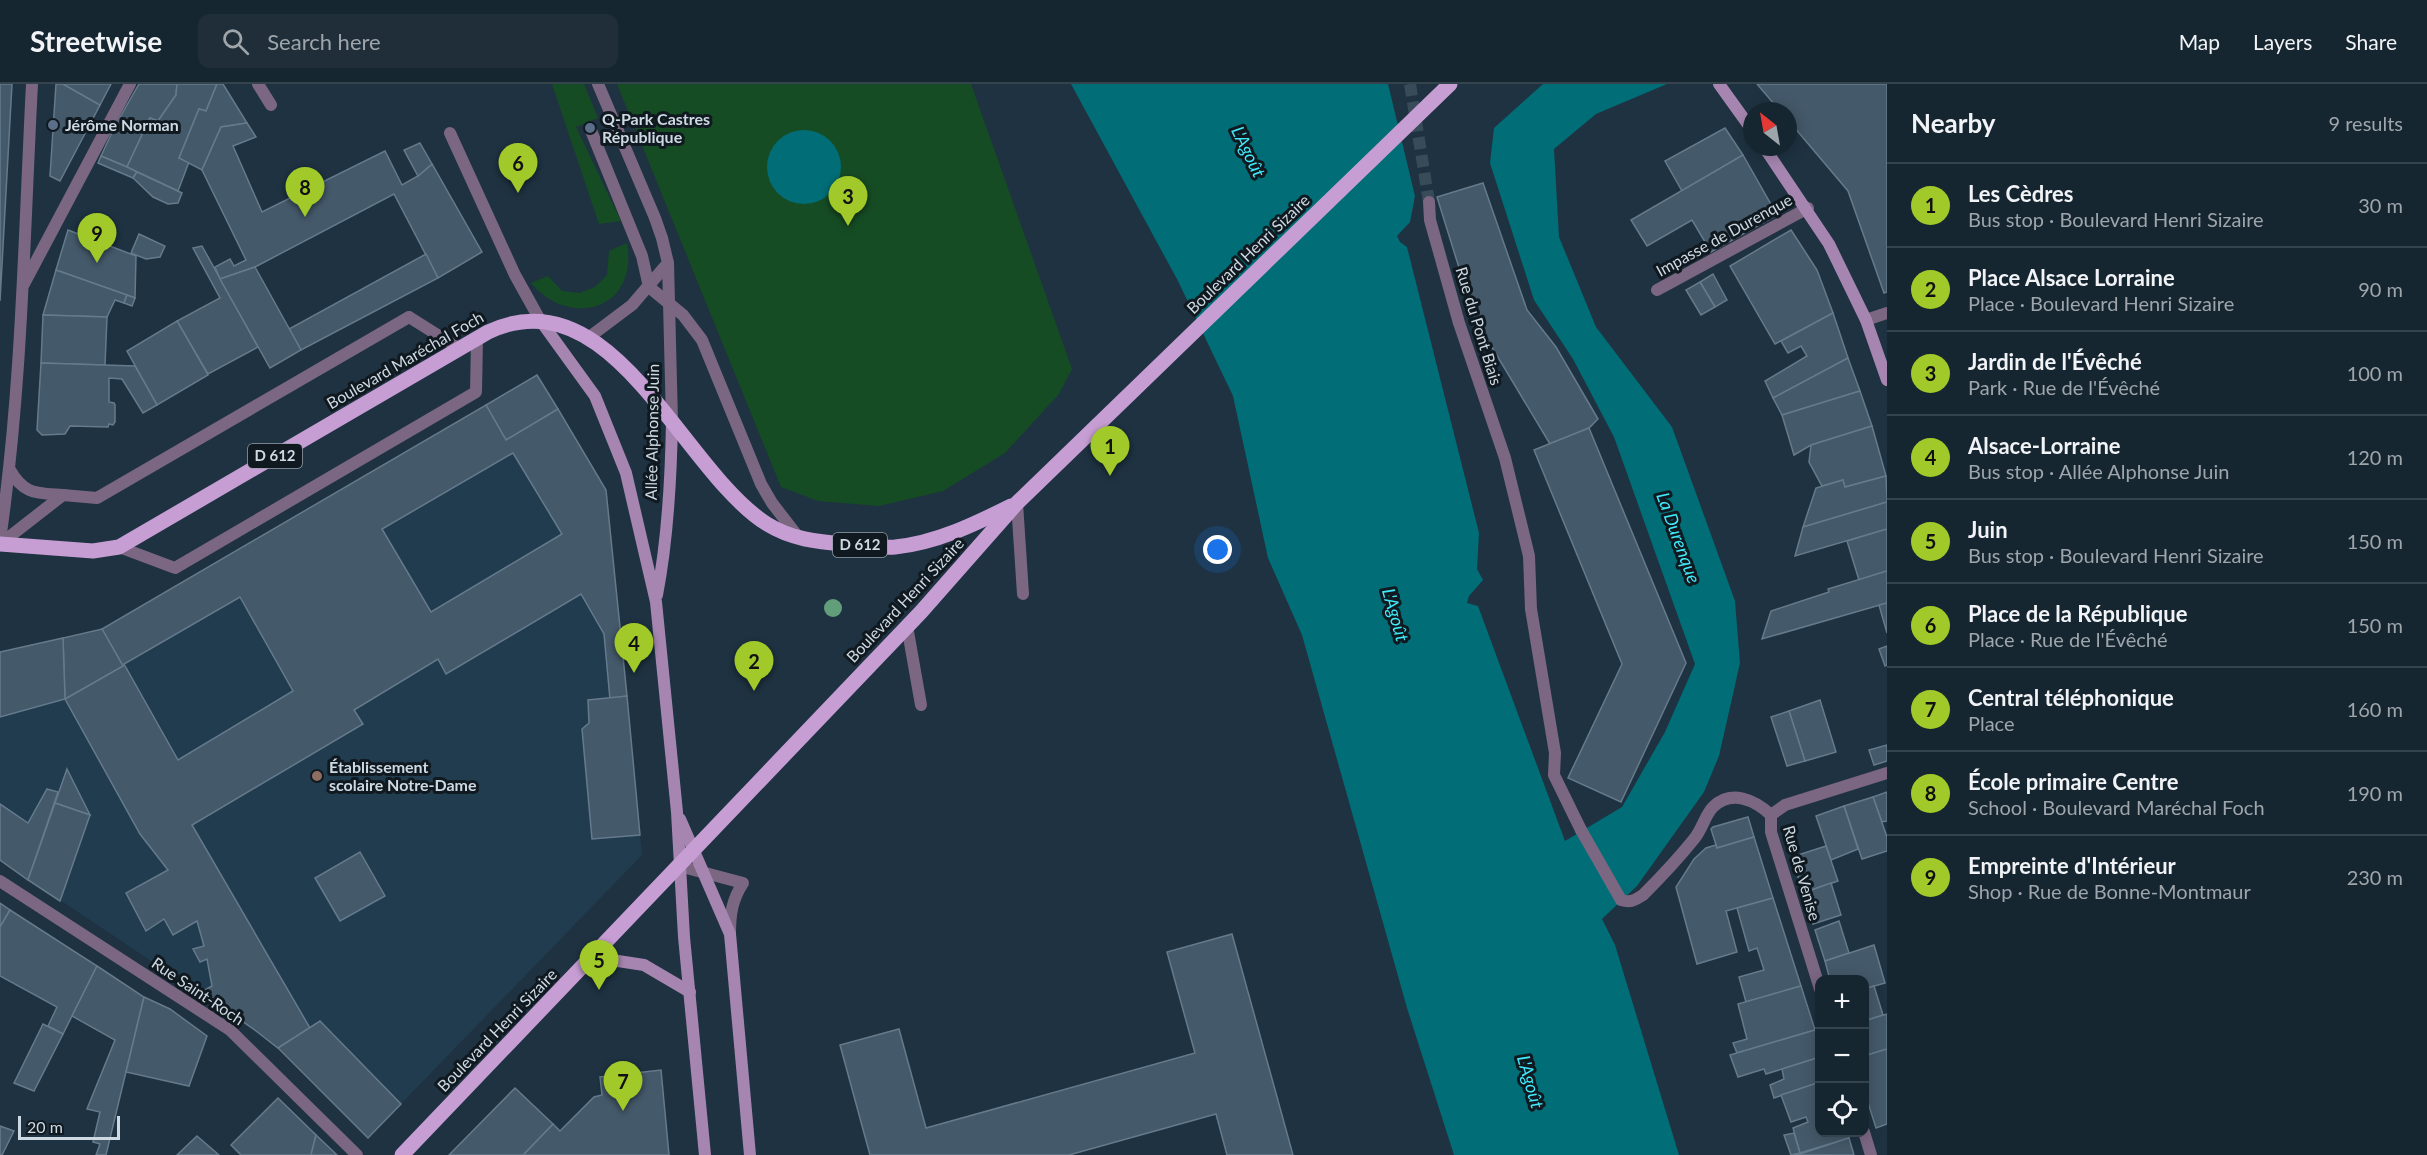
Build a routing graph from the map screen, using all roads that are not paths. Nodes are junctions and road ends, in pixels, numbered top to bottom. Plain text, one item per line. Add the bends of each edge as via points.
1 (32, 84) edge
2 (130, 84) edge
3 (258, 84) edge
4 (598, 84) edge
5 (1450, 84) edge
6 (1719, 84) edge
7 (271, 105) dead end
8 (1743, 117) edge
9 (590, 128) dead end
10 (450, 133) dead end
11 (1770, 156) edge
12 (1429, 202) tunnel mouth
13 (1808, 208) junction
14 (668, 262) junction
15 (22, 287) junction
16 (649, 287) junction
17 (1657, 290) dead end
18 (669, 302) junction
19 (1887, 313) edge
20 (540, 320) junction
21 (1866, 321) junction
22 (477, 338) junction
23 (588, 338) junction
24 (460, 348) junction
25 (1887, 380) edge
26 (672, 422) junction
27 (10, 470) junction
28 (63, 495) junction
29 (1017, 503) junction
30 (801, 539) junction
31 (0, 543) edge
32 (119, 547) junction
33 (1023, 594) dead end
34 (656, 602) junction
35 (907, 626) junction
36 (921, 705) dead end
37 (1887, 773) edge
38 (677, 812) junction
39 (1771, 815) junction
40 (694, 850) junction
41 (679, 866) junction
42 (703, 872) junction
43 (0, 881) edge
44 (730, 934) junction
45 (592, 957) junction
46 (1816, 975) edge
47 (690, 992) junction
48 (1866, 1137) edge
49 (357, 1155) edge
50 (402, 1155) edge
51 (705, 1155) edge
52 (750, 1155) edge
53 (1871, 1155) edge

1 - 15 street
2 - 15 street
3 - 7 street
4 - 14 street, Allée Alphonse Juin via 655,218
5 - 29 main road, Boulevard Henri Sizaire
6 - 8 main road
9 - 16 street via 642,256
10 - 20 street via 515,275
11 - 13 main road
12 - 39 street, Rue du Pont Biais via 1430,220 1459,323 1505,458 1529,556 1531,609 1555,753 1554,775 1581,830 1621,900 1628,902 1643,895 1676,862 1699,834 1712,807 1728,797 1761,805
13 - 17 street, Impasse de Durenque
13 - 21 main road
14 - 16 street
14 - 18 street, Allée Alphonse Juin
15 - 27 street
16 - 18 street
16 - 23 street via 620,316
18 - 26 street, Allée Alphonse Juin
18 - 30 street via 702,340 761,484
19 - 21 street
20 - 22 main road, Boulevard Maréchal Foch / D 612 via 515,321
20 - 23 main road, Boulevard Maréchal Foch / D 612
20 - 34 main road, Allée Alphonse Juin via 595,396 626,473
21 - 25 main road
22 - 24 main road, Boulevard Maréchal Foch / D 612
22 - 32 street via 476,392 175,568
23 - 26 main road, Boulevard Maréchal Foch / D 612 via 619,361
24 - 28 street via 409,317 97,498
24 - 32 main road, Boulevard Maréchal Foch / D 612
26 - 30 main road, Boulevard Maréchal Foch / D 612 via 743,507 769,525
26 - 34 main road, Allée Alphonse Juin via 664,561
27 - 28 street via 23,488
27 - 31 street
28 - 31 street
29 - 30 main road, Boulevard Maréchal Foch / D 612 via 975,524 895,547
29 - 33 street
29 - 35 main road, Boulevard Henri Sizaire
31 - 32 main road, Boulevard Maréchal Foch / D 612 via 93,551
34 - 38 main road, Allée Alphonse Juin
35 - 36 street
35 - 40 main road, Boulevard Henri Sizaire
37 - 39 street, Rue de Venise via 1785,805
38 - 40 main road, Allée Alphonse Juin
38 - 41 main road, Allée Alphonse Juin
39 - 46 street, Rue de Venise via 1771,832
40 - 41 main road, Boulevard Henri Sizaire
40 - 42 main road, Allée Alphonse Juin
41 - 42 street
41 - 45 main road, Boulevard Henri Sizaire
41 - 47 main road, Allée Alphonse Juin
42 - 44 main road, Allée Alphonse Juin
42 - 44 street via 743,883 732,904
43 - 49 street, Rue Saint-Roch via 230,1030
44 - 52 main road, Allée Alphonse Juin
45 - 47 main road via 644,964
45 - 50 main road, Boulevard Henri Sizaire
47 - 51 main road, Allée Alphonse Juin
48 - 53 street

